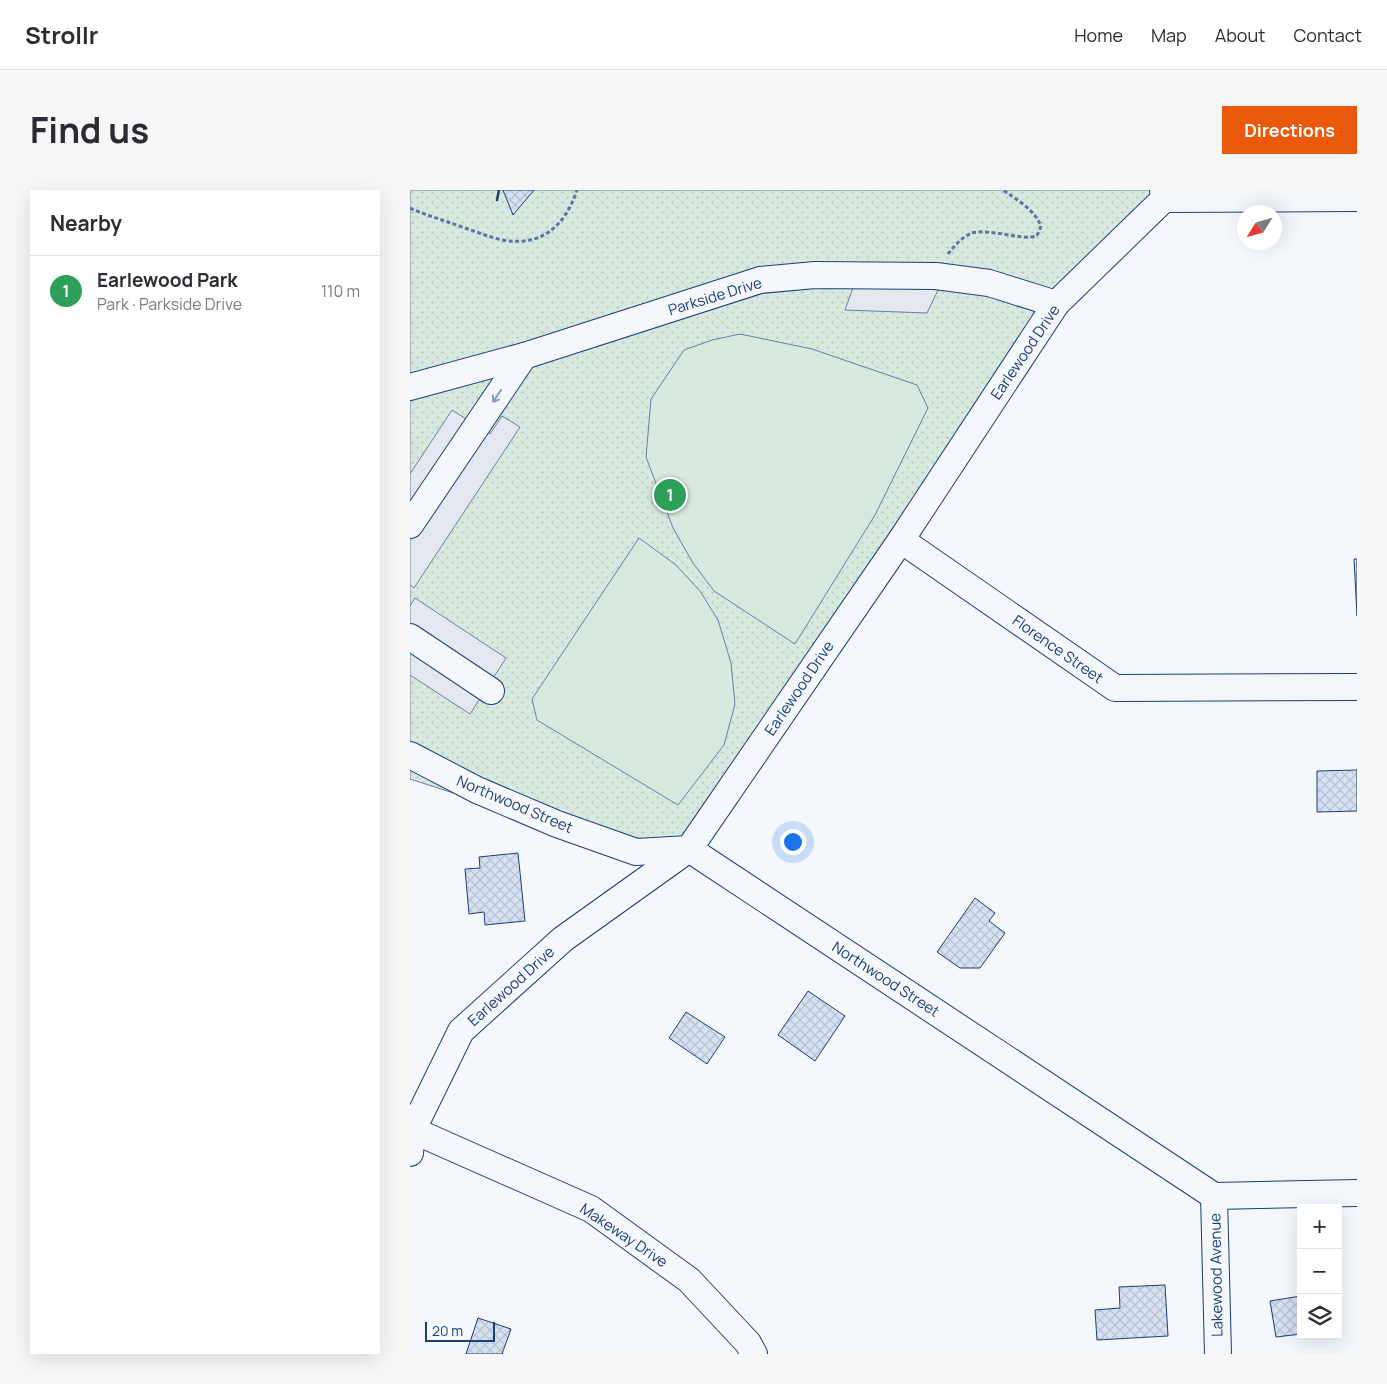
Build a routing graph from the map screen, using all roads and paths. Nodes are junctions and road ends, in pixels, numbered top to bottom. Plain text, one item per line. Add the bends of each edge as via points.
1 (577, 190) edge
2 (1003, 190) edge
3 (1164, 195) edge
4 (1357, 198) edge
5 (410, 208) edge
6 (936, 276) junction
7 (1056, 304) junction
8 (524, 356) junction
9 (410, 387) edge
10 (410, 524) edge
11 (901, 540) junction
12 (410, 637) edge
13 (1357, 687) edge
14 (491, 691) dead end
15 (410, 755) edge
16 (688, 849) junction
17 (411, 1138) edge
18 (1357, 1192) edge
19 (1214, 1196) junction
20 (754, 1354) edge
21 (1218, 1354) edge

1 - 5 path via 564,219 546,233 527,241 501,239
2 - 6 path via 1039,219 1040,232 1026,238 973,233 949,252
3 - 4 street
3 - 7 street, Earlewood Drive
6 - 7 street, Parkside Drive via 989,284
6 - 8 street, Parkside Drive via 815,275 760,280
7 - 11 street, Earlewood Drive
8 - 9 street, Parkside Drive
8 -> 10 street
11 - 13 street, Florence Street via 1114,688
11 - 16 street, Earlewood Drive
12 - 14 street
15 - 16 street, Northwood Street via 477,790 557,824 636,852
16 - 17 street, Earlewood Drive via 563,939 461,1031
16 - 19 street, Northwood Street
17 - 20 street, Makeway Drive via 591,1209 689,1280 748,1343
18 - 19 street
19 - 21 street, Lakewood Avenue

